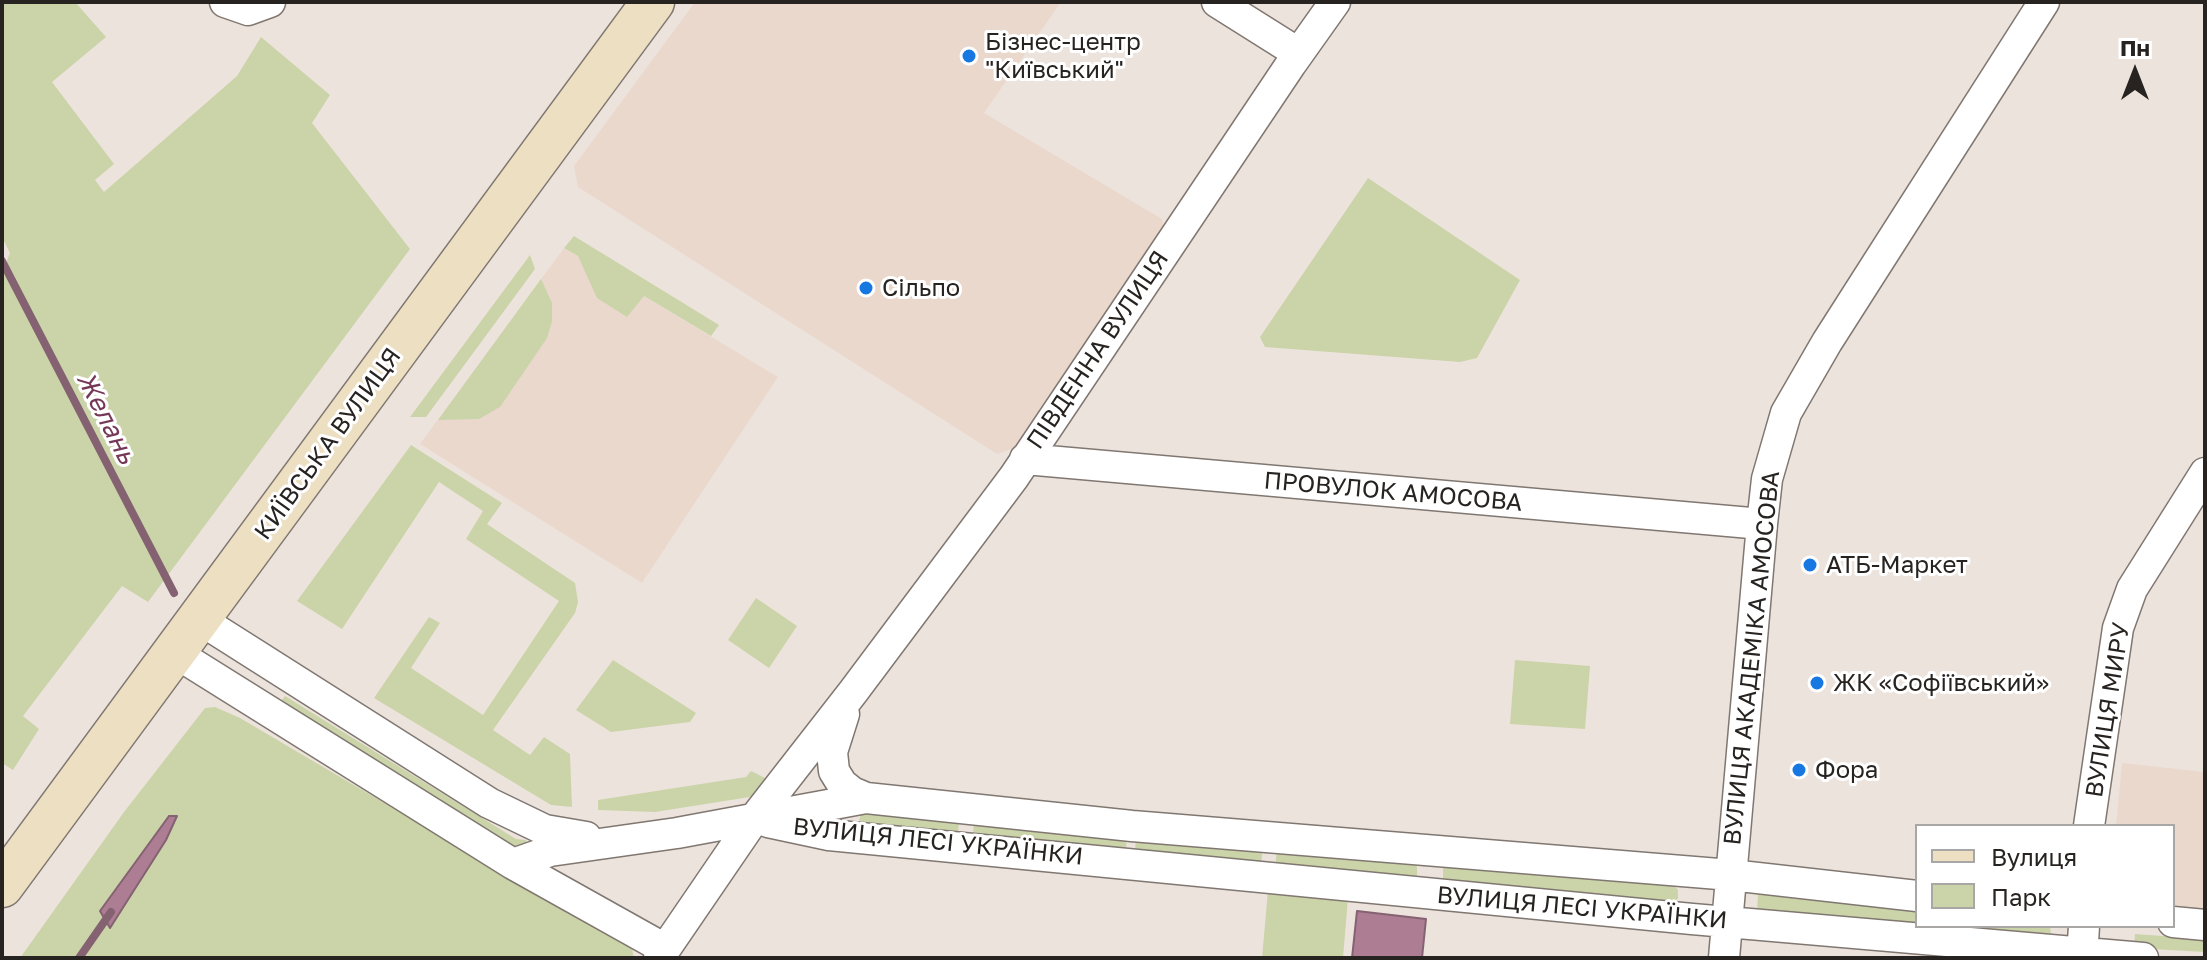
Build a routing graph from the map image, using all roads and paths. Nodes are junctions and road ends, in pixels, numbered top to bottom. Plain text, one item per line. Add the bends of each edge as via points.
1 (653, 2) edge
2 (1217, 2) edge
3 (1335, 2) edge
4 (2044, 2) edge
5 (1298, 53) junction
6 (1025, 459) junction
7 (2205, 473) edge
8 (1762, 524) junction
9 (199, 619) junction
10 (174, 652) junction
11 (853, 692) junction
12 (866, 798) junction
13 (754, 819) junction
14 (2089, 824) edge
15 (860, 838) junction
16 (612, 841) junction
17 (1423, 851) junction
18 (513, 864) junction
19 (1731, 875) junction
20 (2, 886) edge
21 (1416, 893) junction
22 (1915, 896) edge
23 (1727, 921) junction
24 (2175, 922) edge
25 (2205, 925) edge
26 (2083, 946) edge
27 (662, 954) edge
28 (1724, 958) edge
29 (2143, 958) edge

1 - 9 main road, КИЇВСЬКА ВУЛИЦЯ
2 - 5 street
3 - 5 street, ПІВДЕННА ВУЛИЦЯ
4 - 8 street, ВУЛИЦЯ АКАДЕМІКА АМОСОВА via 1786,413 1767,479
5 - 6 street, ПІВДЕННА ВУЛИЦЯ
6 - 8 street, ПРОВУЛОК АМОСОВА
6 - 11 street, ПІВДЕННА ВУЛИЦЯ
7 - 14 street, ВУЛИЦЯ МИРУ via 2148,560 2118,628
8 - 19 street, ВУЛИЦЯ АКАДЕМІКА АМОСОВА
9 - 10 main road, КИЇВСЬКА ВУЛИЦЯ
9 - 16 street via 489,803 545,830
10 - 18 street
10 - 20 main road, КИЇВСЬКА ВУЛИЦЯ
11 - 12 street, ПІВДЕННА ВУЛИЦЯ via 836,731 834,771 842,784
11 - 13 street, ПІВДЕННА ВУЛИЦЯ
12 - 13 street, ВУЛИЦЯ ЛЕСІ УКРАЇНКИ
12 - 15 street via 850,817
12 - 17 street, ВУЛИЦЯ ЛЕСІ УКРАЇНКИ
13 - 15 street, ВУЛИЦЯ ЛЕСІ УКРАЇНКИ
13 - 16 street
13 - 27 street, ПІВДЕННА ВУЛИЦЯ
15 - 21 street, ВУЛИЦЯ ЛЕСІ УКРАЇНКИ
16 - 18 street via 550,851
17 - 19 street, ВУЛИЦЯ ЛЕСІ УКРАЇНКИ
17 - 21 street via 1429,874
18 - 27 street
19 - 22 street, ВУЛИЦЯ ЛЕСІ УКРАЇНКИ
19 - 23 street, ВУЛИЦЯ АКАДЕМІКА АМОСОВА
21 - 23 street, ВУЛИЦЯ ЛЕСІ УКРАЇНКИ
23 - 26 street, ВУЛИЦЯ ЛЕСІ УКРАЇНКИ
23 - 28 street, ВУЛИЦЯ АКАДЕМІКА АМОСОВА
24 - 25 street
26 - 29 street, ВУЛИЦЯ ЛЕСІ УКРАЇНКИ

